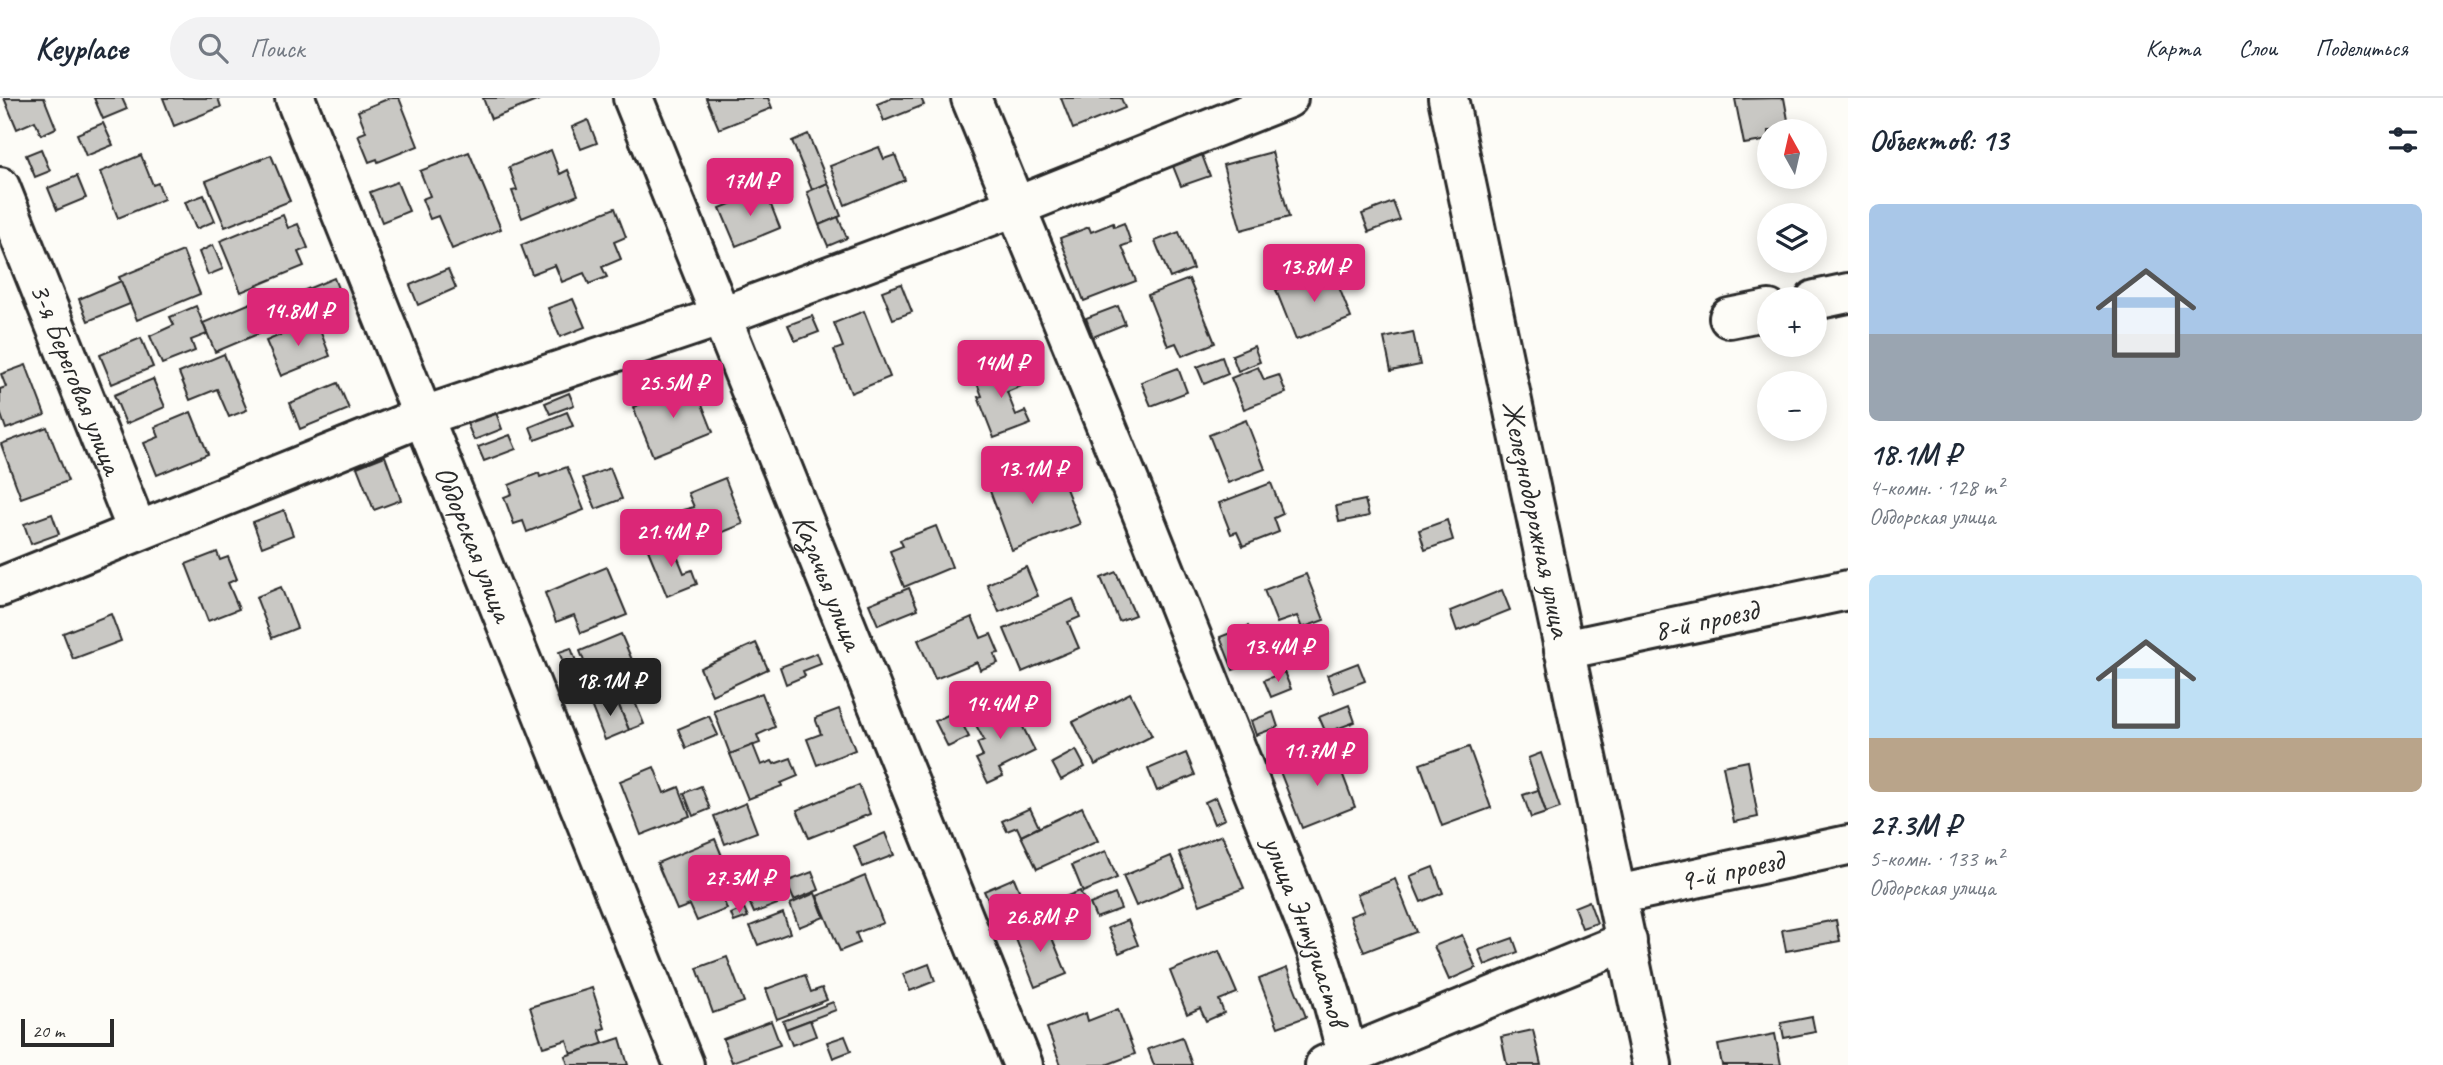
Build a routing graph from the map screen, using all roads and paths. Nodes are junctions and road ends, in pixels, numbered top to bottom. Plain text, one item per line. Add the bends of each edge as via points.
1 (295, 98) edge
2 (633, 98) edge
3 (971, 98) edge
4 (1288, 98) edge
5 (1448, 98) edge
6 (0, 187) edge
7 (1016, 207) junction
8 (1848, 293) edge
9 (1827, 297) edge
10 (1757, 312) edge
11 (722, 316) junction
12 (1729, 318) dead end
13 (424, 416) junction
14 (137, 530) junction
15 (0, 587) edge
16 (1848, 590) edge
17 (1564, 650) junction
18 (1848, 845) edge
19 (1617, 895) junction
20 (1627, 941) junction
21 (1341, 1062) edge
22 (684, 1065) edge
23 (1023, 1065) edge
24 (1652, 1065) edge

1 - 13 street, Обдорская улица
2 - 11 street, Казачья улица
3 - 7 street, улица Энтузиастов
4 - 7 street
5 - 17 street, Железнодорожная улица
6 - 14 street, 3-я Береговая улица
7 - 11 street
7 - 21 street, улица Энтузиастов via 1317,951
8 - 9 street
10 - 12 street
11 - 13 street
11 - 23 street, Казачья улица
13 - 14 street
13 - 22 street, Обдорская улица
14 - 15 street
16 - 17 street, 8-й проезд
17 - 19 street, Железнодорожная улица
18 - 19 street, 9-й проезд
19 - 20 street, Железнодорожная улица
20 - 21 street
20 - 24 street, Железнодорожная улица

